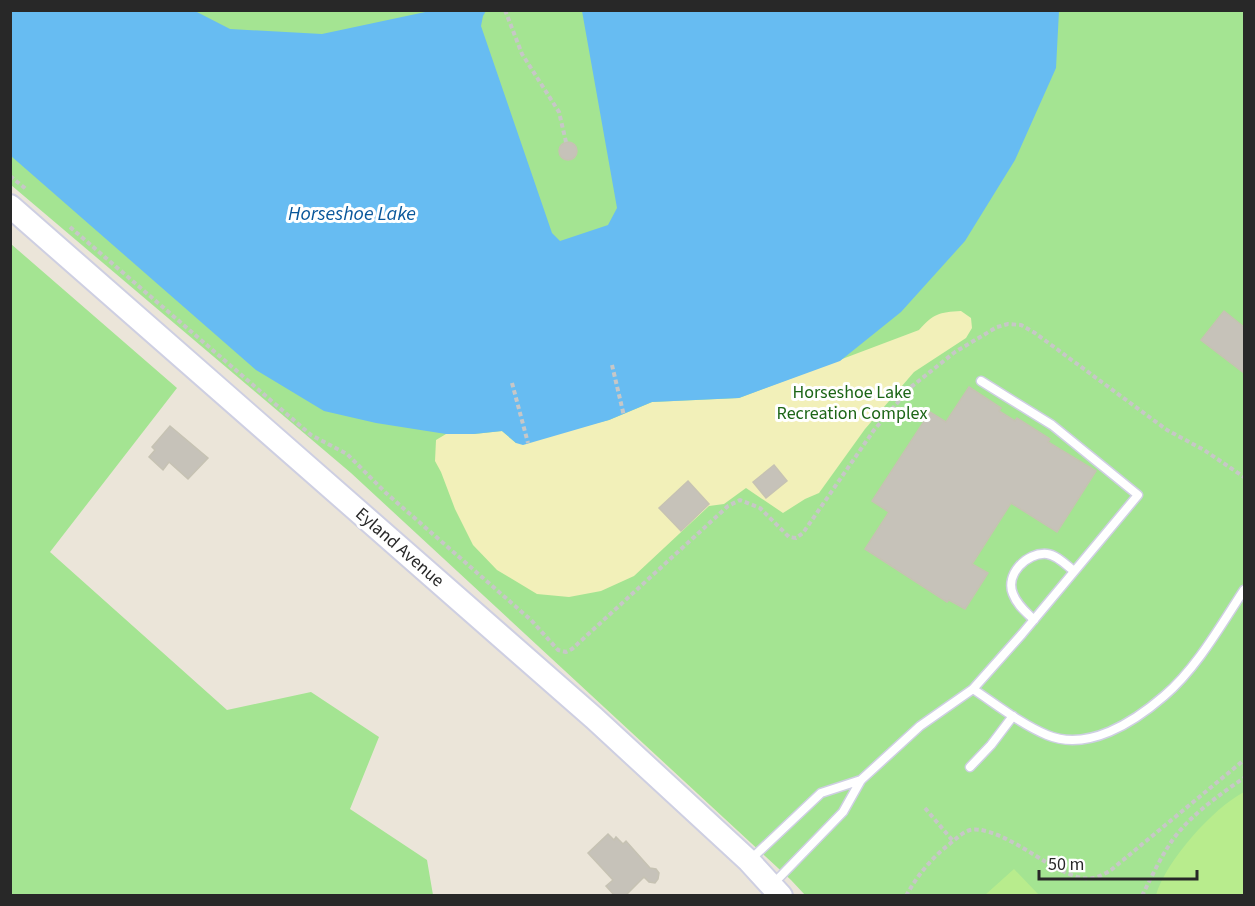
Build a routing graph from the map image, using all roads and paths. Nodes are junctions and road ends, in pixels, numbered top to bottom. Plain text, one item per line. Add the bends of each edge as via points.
1 (505, 10) edge
2 (566, 142) dead end
3 (10, 176) edge
4 (28, 191) dead end
5 (10, 206) edge
6 (64, 222) dead end
7 (612, 365) dead end
8 (981, 381) dead end
9 (512, 383) dead end
10 (624, 416) dead end
11 (528, 443) dead end
12 (1245, 477) edge
13 (1074, 571) junction
14 (1245, 590) edge
15 (1034, 620) junction
16 (973, 689) junction
17 (1013, 716) junction
18 (1245, 760) edge
19 (970, 768) dead end
20 (1245, 778) edge
21 (861, 780) junction
22 (925, 808) dead end
23 (953, 841) junction
24 (748, 861) junction
25 (777, 890) edge
26 (906, 896) edge
27 (1142, 896) edge

1 - 2 path via 522,54 559,112
3 - 4 path
5 - 24 street, Eyland Avenue via 585,710
6 - 12 path via 311,435 346,454 531,620 558,650 566,652 728,506 740,500 760,508 789,537 803,533 874,430 911,387 955,352 1008,324 1021,325 1035,333 1167,430
7 - 10 path
8 - 13 lane via 1052,425 1138,495
9 - 11 path
13 - 15 lane
13 - 15 lane via 1047,554 1035,555 1018,567 1013,574 1013,596
14 - 17 lane via 1178,681 1130,721 1096,737 1065,738 1048,735
15 - 16 lane
16 - 17 lane
16 - 21 lane via 920,726
17 - 19 lane
18 - 23 path via 1111,870 1094,879 1062,871 986,831 963,833
20 - 27 path via 1175,837
21 - 24 lane via 821,793
21 - 25 lane via 843,812
22 - 23 path
23 - 26 path via 914,880
24 - 25 street, Eyland Avenue

